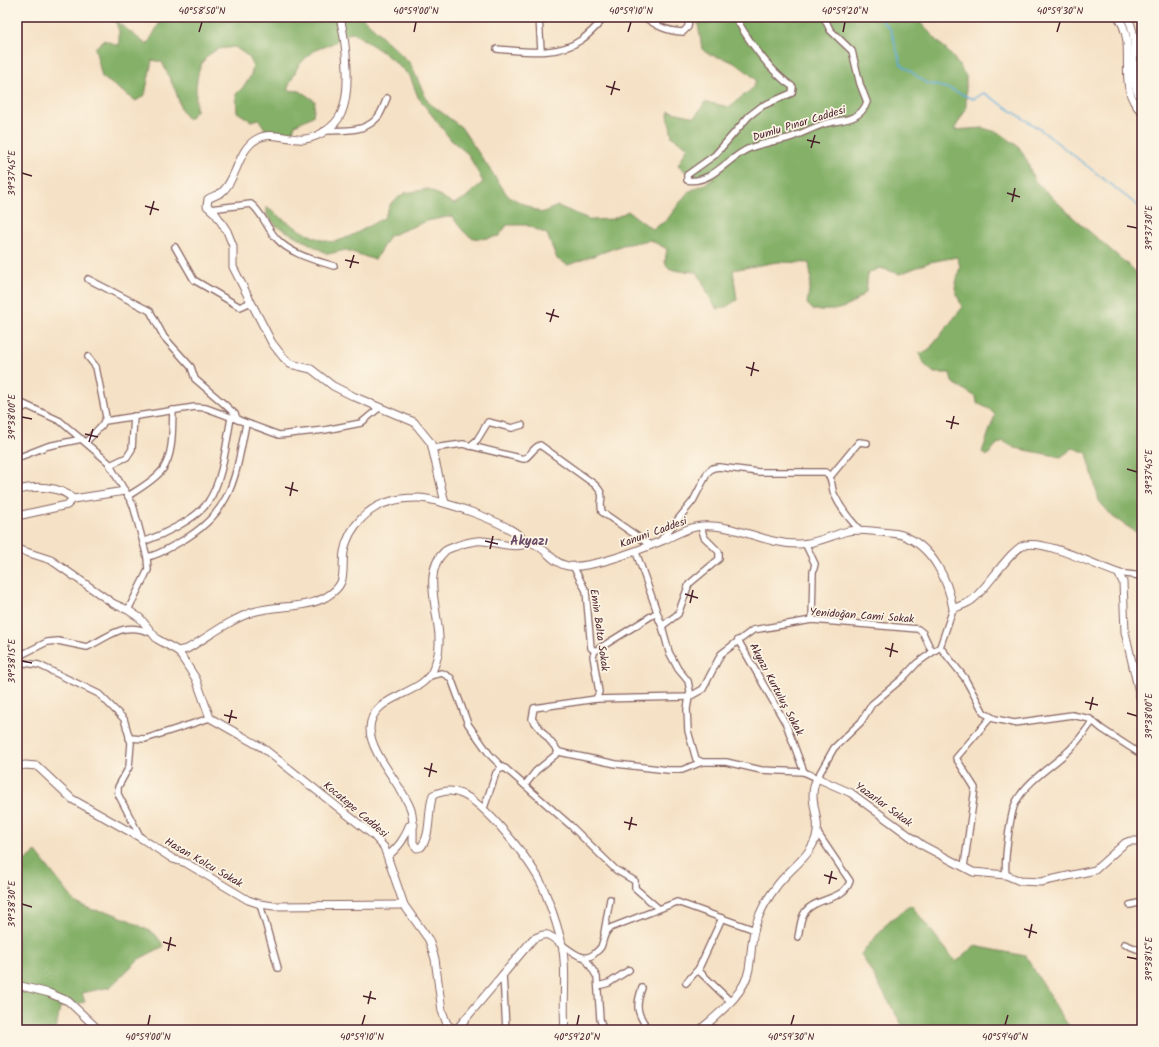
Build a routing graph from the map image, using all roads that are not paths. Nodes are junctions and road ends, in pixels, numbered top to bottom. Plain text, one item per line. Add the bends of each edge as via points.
1 (340, 17) edge
2 (539, 17) edge
3 (605, 17) edge
4 (644, 17) edge
5 (689, 17) edge
6 (735, 17) edge
7 (824, 17) edge
8 (1118, 17) edge
9 (1127, 17) edge
10 (497, 48) dead end
11 (541, 51) junction
12 (387, 98) dead end
13 (1142, 100) edge
14 (1142, 112) edge
15 (324, 131) junction
16 (210, 209) junction
17 (175, 247) dead end
18 (334, 266) dead end
19 (88, 279) dead end
20 (251, 302) junction
21 (88, 357) dead end
22 (17, 401) edge
23 (27, 406) junction
24 (379, 408) junction
25 (173, 410) junction
26 (17, 411) edge
27 (134, 416) junction
28 (234, 419) junction
29 (105, 421) junction
30 (246, 424) junction
31 (522, 425) dead end
32 (84, 440) junction
33 (867, 443) dead end
34 (470, 446) junction
35 (432, 448) junction
36 (17, 458) edge
37 (110, 465) junction
38 (830, 477) junction
39 (17, 490) edge
40 (126, 493) junction
41 (73, 500) junction
42 (445, 503) junction
43 (17, 516) edge
44 (701, 526) junction
45 (860, 530) junction
46 (524, 541) junction
47 (660, 541) junction
48 (143, 542) junction
49 (805, 543) junction
50 (650, 546) junction
51 (17, 549) edge
52 (636, 552) junction
53 (147, 557) junction
54 (572, 566) junction
55 (1118, 573) junction
56 (1142, 576) edge
57 (953, 609) junction
58 (128, 610) junction
59 (812, 620) junction
60 (662, 626) junction
61 (152, 633) junction
62 (738, 640) junction
63 (940, 647) junction
64 (178, 651) junction
65 (594, 651) junction
66 (932, 652) junction
67 (17, 657) edge
68 (17, 662) edge
69 (428, 676) junction
70 (689, 697) junction
71 (596, 699) junction
72 (1142, 705) edge
73 (991, 717) junction
74 (210, 718) junction
75 (1093, 721) junction
76 (129, 738) junction
77 (559, 752) junction
78 (1142, 756) edge
79 (702, 762) junction
80 (17, 767) edge
81 (503, 768) junction
82 (804, 772) junction
83 (817, 778) junction
84 (525, 785) junction
85 (484, 808) junction
86 (414, 825) junction
87 (817, 832) junction
88 (141, 838) junction
89 (1142, 841) edge
90 (388, 856) junction
91 (964, 867) junction
92 (1006, 876) junction
93 (610, 899) dead end
94 (1142, 902) edge
95 (260, 904) junction
96 (404, 905) junction
97 (1130, 905) dead end
98 (658, 908) junction
99 (722, 918) junction
100 (755, 930) junction
101 (604, 933) junction
102 (798, 937) dead end
103 (561, 944) junction
104 (1124, 944) dead end
105 (1142, 951) edge
106 (586, 959) junction
107 (278, 968) dead end
108 (699, 968) junction
109 (629, 970) dead end
110 (504, 974) junction
111 (686, 983) dead end
112 (17, 985) edge
113 (598, 986) junction
114 (642, 988) dead end
115 (730, 1001) junction
116 (703, 1028) edge
117 (99, 1030) edge
118 (455, 1030) edge
119 (506, 1030) edge
120 (565, 1030) edge
121 (603, 1030) edge
122 (649, 1030) edge
123 (716, 1030) edge

1 - 15 street via 346,60 346,97 341,114
2 - 11 street
3 - 11 street via 580,40 565,48
4 - 5 street via 660,28 683,32 688,27
6 - 7 street, Dumlu Pınar Caddesi via 752,45 784,81 793,87 792,93 762,106 749,116 716,155 687,175 686,180 693,181 714,173 732,158 750,148 824,124 846,121 864,110 867,102 852,51 830,30
8 - 14 street via 1126,33 1126,75 1131,98
9 - 13 street via 1133,34 1134,86
10 - 11 street
12 - 15 street via 378,118 369,125 358,130
15 - 16 street via 317,136 303,139 269,135 256,139 246,150 224,190 208,199 207,206
16 - 18 street via 251,204 258,209 277,239 290,249
16 - 20 street via 227,230 233,246 233,268
17 - 20 street via 194,280 240,307
19 - 28 street via 150,311 164,337 191,367 195,379 235,414
20 - 24 street via 272,343 290,364 311,369 333,386
21 - 29 street via 96,367
22 - 23 street
23 - 26 street
23 - 32 street via 60,421
24 - 30 street via 361,423 325,430 279,435
24 - 35 street via 414,422 432,443
25 - 27 street
25 - 28 street via 206,408
25 - 40 street via 171,444 163,469 146,484
27 - 29 street
27 - 37 street via 130,453 127,458
28 - 30 street
28 - 48 street via 220,473 209,502 171,530
29 - 32 street
30 - 53 street via 234,482 218,512 190,536 156,555
31 - 34 street via 512,428 488,422
32 - 36 street via 48,446
32 - 37 street
33 - 38 street via 860,442
34 - 35 street via 463,444
34 - 50 street via 524,459 535,447 540,446 602,490 602,512
35 - 42 street
37 - 40 street
38 - 45 street via 834,494
38 - 47 street via 825,472 759,472 713,468 708,472 693,501
39 - 41 street via 50,488 63,492
40 - 41 street
40 - 48 street via 133,505
41 - 43 street via 67,505 44,508
42 - 46 street, Kanuni Caddesi via 504,525 522,536
42 - 64 street, Kanuni Caddesi via 418,498 395,499 375,507 362,518 351,533 344,553 342,582 333,593 311,603 254,612 238,618 187,649
44 - 47 street, Kanuni Caddesi
44 - 49 street via 717,527 786,543
44 - 60 street via 704,537 719,552 719,559 688,584 678,614
45 - 49 street
45 - 57 street via 902,535 922,546 934,558
46 - 54 street, Kanuni Caddesi via 538,545 556,561
46 - 69 street via 522,545 515,546 481,541 447,549 438,557 434,571 433,596 439,643 434,670
47 - 50 street, Kanuni Caddesi
48 - 53 street
49 - 59 street via 815,564
50 - 52 street, Kanuni Caddesi
51 - 58 street via 51,560 114,604
52 - 54 street, Kanuni Caddesi
52 - 60 street
53 - 58 street via 148,570
54 - 65 street, Emin Balta Sokak via 586,590 591,648
55 - 56 street
55 - 57 street via 1100,568 1073,555 1024,545 1014,552 995,577 972,600
55 - 72 street via 1123,582 1125,632
57 - 63 street
58 - 61 street via 140,618
59 - 62 street, Yenidoğan Cami Sokak via 753,630
59 - 66 street, Yenidoğan Cami Sokak via 918,630 923,633
60 - 65 street via 656,613
60 - 70 street via 669,652 688,681
61 - 64 street via 157,639
61 - 67 street via 135,627 122,629 87,647 58,641 47,642
62 - 70 street, Yenidoğan Cami Sokak via 721,654 703,689
62 - 82 street, Akyazı Kurtuluş Sokak via 786,724
63 - 66 street
63 - 73 street via 964,677 984,713
64 - 74 street via 196,679
65 - 71 street, Emin Balta Sokak via 599,692
66 - 83 street via 916,663 903,678 872,704 861,722 834,748
68 - 76 street via 39,665 99,694 124,719
69 - 81 street via 442,673 451,678 468,724 490,755
69 - 86 street via 378,708 372,716 370,730 374,745 411,810
70 - 71 street
70 - 79 street via 688,731 696,759
71 - 77 street via 534,708 532,719
73 - 75 street via 1014,723 1072,715
73 - 91 street via 956,758 975,788
74 - 76 street via 145,739
74 - 90 street, Kocatepe Caddesi via 268,752 373,835
75 - 78 street
75 - 92 street via 1066,753 1036,777 1016,801 1008,842
76 - 88 street via 131,743 128,767 118,787 118,794
77 - 79 street via 616,764 668,770 682,770
77 - 84 street via 536,771
79 - 82 street, Yazarlar Sokak via 726,762 762,770
80 - 88 street, Hasan Kolcu Sokak via 37,766 72,799
81 - 84 street via 512,772
81 - 85 street via 496,772
82 - 83 street, Yazarlar Sokak
83 - 87 street via 812,788
83 - 91 street, Yazarlar Sokak via 851,793 922,845
84 - 98 street via 612,866 635,881 635,888
85 - 86 street via 459,792 444,790 433,795 429,806 425,842 417,848 413,843
85 - 103 street via 506,834 542,886 560,934
86 - 90 street via 409,826 399,846
87 - 100 street via 816,839 806,854 776,887 759,916
87 - 102 street via 850,882 848,887 836,896 814,904 804,913
88 - 95 street, Hasan Kolcu Sokak via 172,858 186,863 248,900
89 - 92 street, Yazarlar Sokak via 1125,843 1095,870 1040,882 1020,881
90 - 96 street, Kocatepe Caddesi
91 - 92 street, Yazarlar Sokak via 973,872
93 - 101 street
94 - 97 street
95 - 96 street, Hasan Kolcu Sokak
95 - 107 street
96 - 118 street, Kocatepe Caddesi via 429,940 435,959 442,1011 447,1024
98 - 99 street via 672,902 682,902
98 - 101 street via 610,928
99 - 100 street
99 - 108 street
100 - 115 street via 751,943 749,970 744,984
101 - 106 street via 600,949
103 - 106 street
103 - 110 street via 543,933 533,938
103 - 120 street
104 - 105 street
106 - 113 street via 597,977
108 - 111 street
108 - 115 street via 700,972
109 - 113 street via 609,983
110 - 118 street
110 - 119 street
112 - 117 street via 68,1001
113 - 121 street
114 - 122 street via 637,1005 638,1011
115 - 116 street
116 - 123 street

